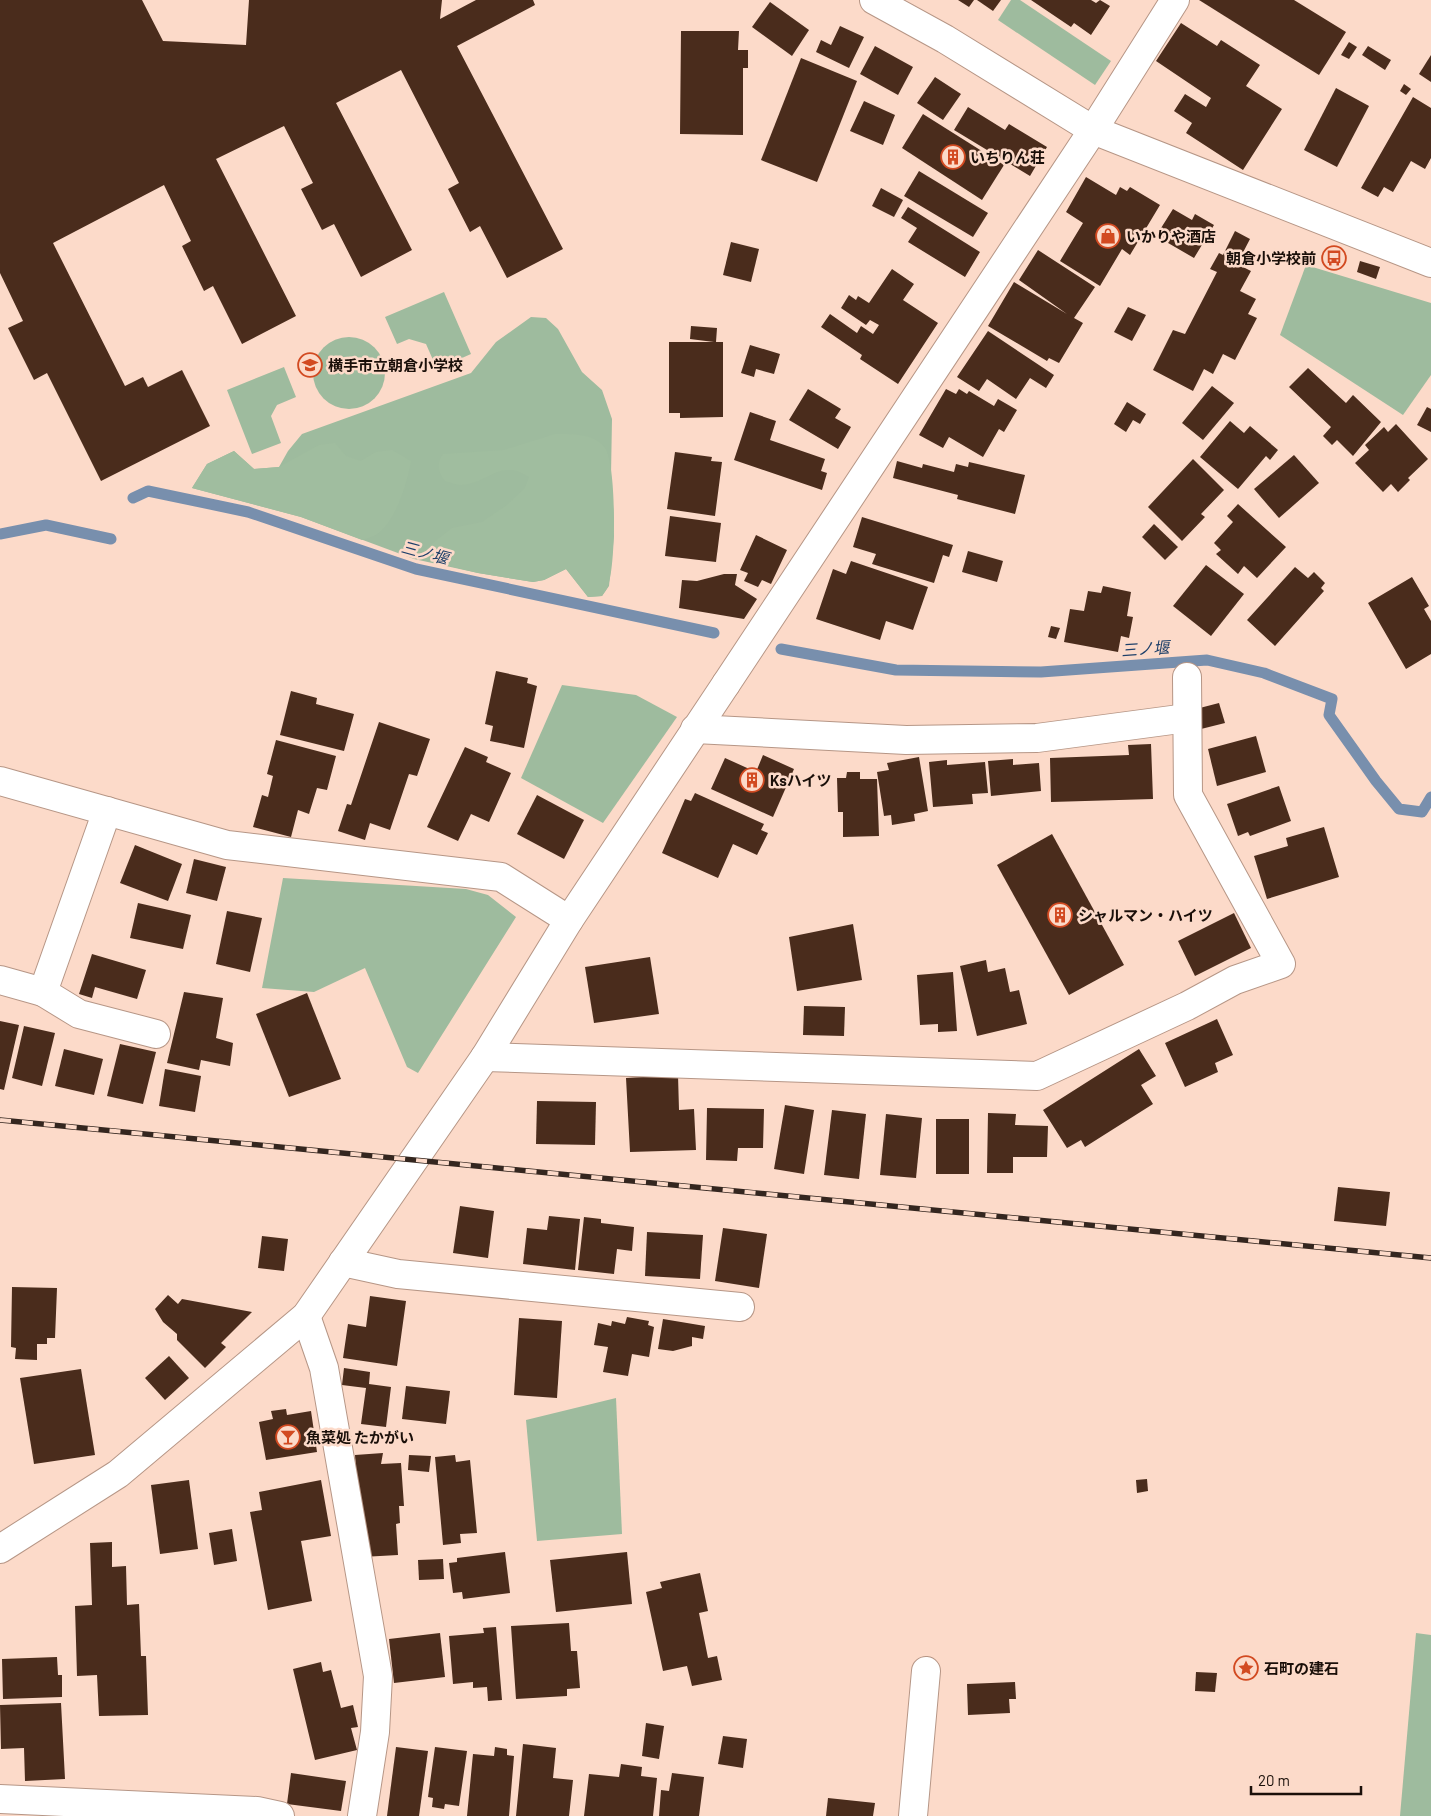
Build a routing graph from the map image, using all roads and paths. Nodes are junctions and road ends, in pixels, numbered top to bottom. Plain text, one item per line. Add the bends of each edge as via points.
1 (874, 0) edge
2 (1175, 0) edge
3 (1093, 130) junction
4 (1431, 263) edge
5 (1187, 677) dead end
6 (1188, 718) junction
7 (696, 729) junction
8 (0, 781) edge
9 (107, 811) junction
10 (569, 920) junction
11 (0, 980) edge
12 (43, 992) junction
13 (156, 1034) dead end
14 (485, 1057) junction
15 (343, 1262) junction
16 (740, 1307) dead end
17 (306, 1316) junction
18 (0, 1549) edge
19 (926, 1671) dead end
20 (0, 1799) edge
21 (280, 1816) edge
22 (362, 1816) edge
23 (913, 1816) edge

1 - 3 street
2 - 3 street
3 - 4 street
3 - 7 street
5 - 6 street
6 - 7 street via 1037,738 906,740
6 - 14 street via 1188,795 1280,964 1235,980 1037,1076
7 - 10 street
8 - 9 street
9 - 10 street via 227,845 501,877
9 - 12 street
10 - 14 street
11 - 12 street
12 - 13 street via 79,1014
14 - 15 street
15 - 16 street via 398,1274
15 - 17 street
17 - 18 street via 118,1474
17 - 22 street via 324,1368 378,1676
19 - 23 street
20 - 21 street via 257,1811

